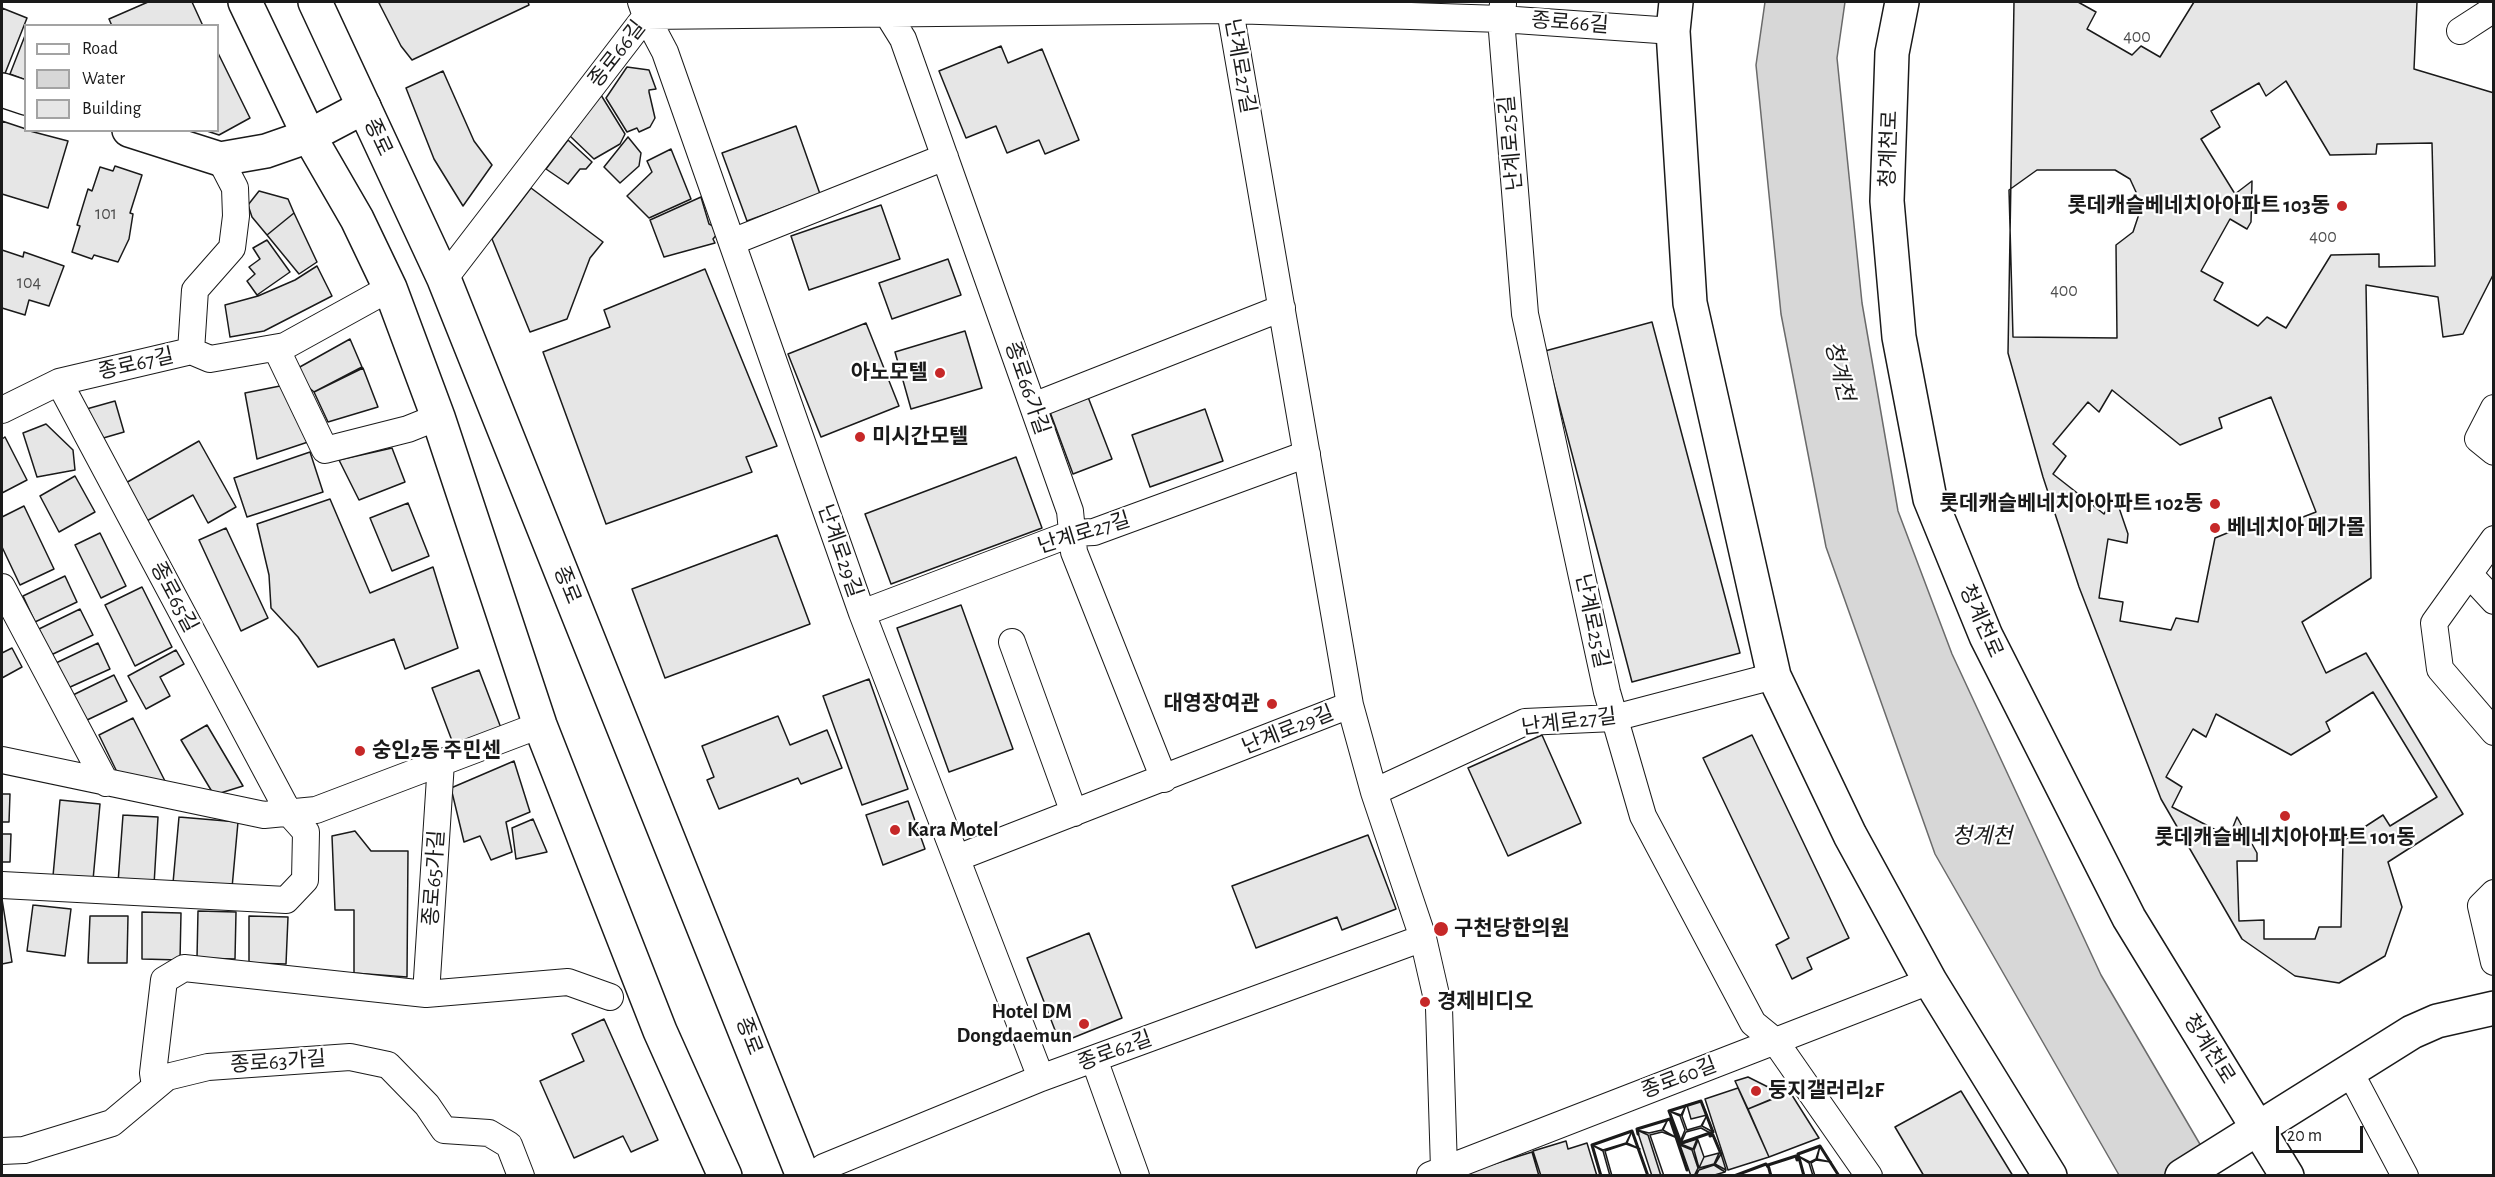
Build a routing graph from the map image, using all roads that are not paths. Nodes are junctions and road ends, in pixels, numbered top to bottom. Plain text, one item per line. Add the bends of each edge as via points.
1 (245, 2) edge
2 (315, 2) edge
3 (1902, 2) edge
4 (2492, 2) edge
5 (1231, 6) edge
6 (884, 8) edge
7 (2493, 8) edge
8 (643, 9) edge
9 (1502, 10) edge
10 (1675, 16) edge
11 (2460, 31) dead end
12 (2, 90) edge
13 (24, 97) edge
14 (364, 107) junction
15 (135, 132) edge
16 (309, 136) junction
17 (945, 157) junction
18 (220, 159) junction
19 (732, 242) junction
20 (444, 279) junction
21 (390, 288) junction
22 (1282, 308) junction
23 (276, 348) junction
24 (191, 351) junction
25 (59, 382) junction
26 (1033, 406) junction
27 (2493, 408) edge
28 (2, 410) edge
29 (438, 417) junction
30 (2493, 452) edge
31 (1307, 454) junction
32 (1073, 533) junction
33 (2493, 539) edge
34 (2469, 574) junction
35 (2, 588) edge
36 (2493, 601) edge
37 (861, 613) junction
38 (1012, 642) dead end
39 (1774, 676) junction
40 (1350, 705) junction
41 (1614, 718) junction
42 (540, 725) junction
43 (2493, 732) edge
44 (2, 760) edge
45 (441, 762) junction
46 (1164, 779) junction
47 (106, 783) junction
48 (1374, 792) junction
49 (289, 813) junction
50 (1074, 813) junction
51 (957, 858) junction
52 (2, 885) edge
53 (2493, 893) edge
54 (1423, 938) junction
55 (2493, 962) edge
56 (1930, 981) junction
57 (426, 994) junction
58 (610, 997) dead end
59 (2493, 1008) edge
60 (1775, 1041) junction
61 (1094, 1059) junction
62 (2350, 1072) junction
63 (1041, 1078) junction
64 (155, 1086) junction
65 (2248, 1133) junction
66 (2, 1151) edge
67 (1436, 1172) edge
68 (521, 1176) edge
69 (724, 1176) edge
70 (803, 1176) edge
71 (812, 1176) edge
72 (1136, 1176) edge
73 (1869, 1176) edge
74 (2050, 1176) edge
75 (2182, 1176) edge
76 (2287, 1176) edge
77 (2405, 1176) edge

1 - 16 main road
2 - 14 main road, 종로
3 - 65 main road, 청계천로 via 1892,53 1887,201 1899,337 1930,499 1986,636 2129,918
4 - 7 street
5 - 6 street, 종로66길
5 - 9 street, 종로66길
5 - 22 street, 난계로27길
6 - 8 street, 종로66길
6 - 17 street, 종로66가길 via 903,39
7 - 11 street
8 - 19 street, 난계로29길 via 665,52
8 - 20 street, 종로66길
9 - 10 street, 종로66길
9 - 41 street, 난계로25길 via 1525,315
10 - 39 main road via 1690,303
12 - 13 main road
14 - 16 main road
14 - 20 main road, 종로
15 - 18 main road
16 - 18 main road via 266,151
16 - 21 main road via 357,219
17 - 19 street
17 - 26 street, 종로66가길
18 - 24 street via 235,188 232,248 195,290
19 - 37 street, 난계로29길
20 - 70 main road, 종로
21 - 23 street, 종로67길
21 - 29 main road
22 - 26 street
22 - 31 street, 난계로27길
23 - 24 street, 종로67길 via 210,359
23 - 29 street via 325,450 408,429
24 - 25 street, 종로67길
25 - 28 street, 종로67길
25 - 49 street, 종로65길
26 - 32 street, 종로66가길 via 1070,511
27 - 30 street via 2478,440
29 - 42 main road
31 - 32 street, 난계로27길 via 1094,532
31 - 40 street, 난계로27길
32 - 37 street, 난계로27길
32 - 46 street, 종로66가길 via 1074,552
33 - 34 street
34 - 36 street
34 - 43 street via 2434,623 2440,669
35 - 47 street
37 - 51 street, 난계로29길
38 - 50 street
39 - 41 street, 난계로27길
39 - 56 main road via 1850,835
40 - 46 street, 난계로29길
40 - 48 street, 난계로27길
41 - 48 street, 난계로27길 via 1525,722
41 - 60 street, 난계로25길 via 1644,816 1754,1023
42 - 45 street
42 - 69 main road via 660,1031
44 - 47 street
45 - 49 street via 315,810
45 - 57 street, 종로65가길
46 - 50 street, 난계로29길
47 - 49 street via 264,815
48 - 54 street, 난계로27길
49 - 52 street, 종로65길 via 306,832 305,880 286,900
50 - 51 street, 난계로29길
51 - 63 street, 난계로29길
53 - 55 street via 2481,906
54 - 61 street, 종로62길
54 - 67 street, 난계로27길 via 1439,1008
56 - 60 street, 종로60길
56 - 74 main road
57 - 58 street via 568,982
57 - 64 street via 184,968 164,980 153,1073
59 - 62 main road via 2436,1021
60 - 67 street, 종로60길
60 - 73 street, 난계로25길
61 - 63 street, 종로62길
61 - 72 street
62 - 65 main road
62 - 77 street
63 - 71 street, 종로62길 via 824,1167
64 - 66 street, 종로63가길 via 112,1123 24,1150
64 - 68 street, 종로63가길 via 167,1077 208,1067 350,1057 388,1065 427,1105 444,1130 489,1133 509,1145
65 - 75 main road
65 - 76 main road, 청계천로

